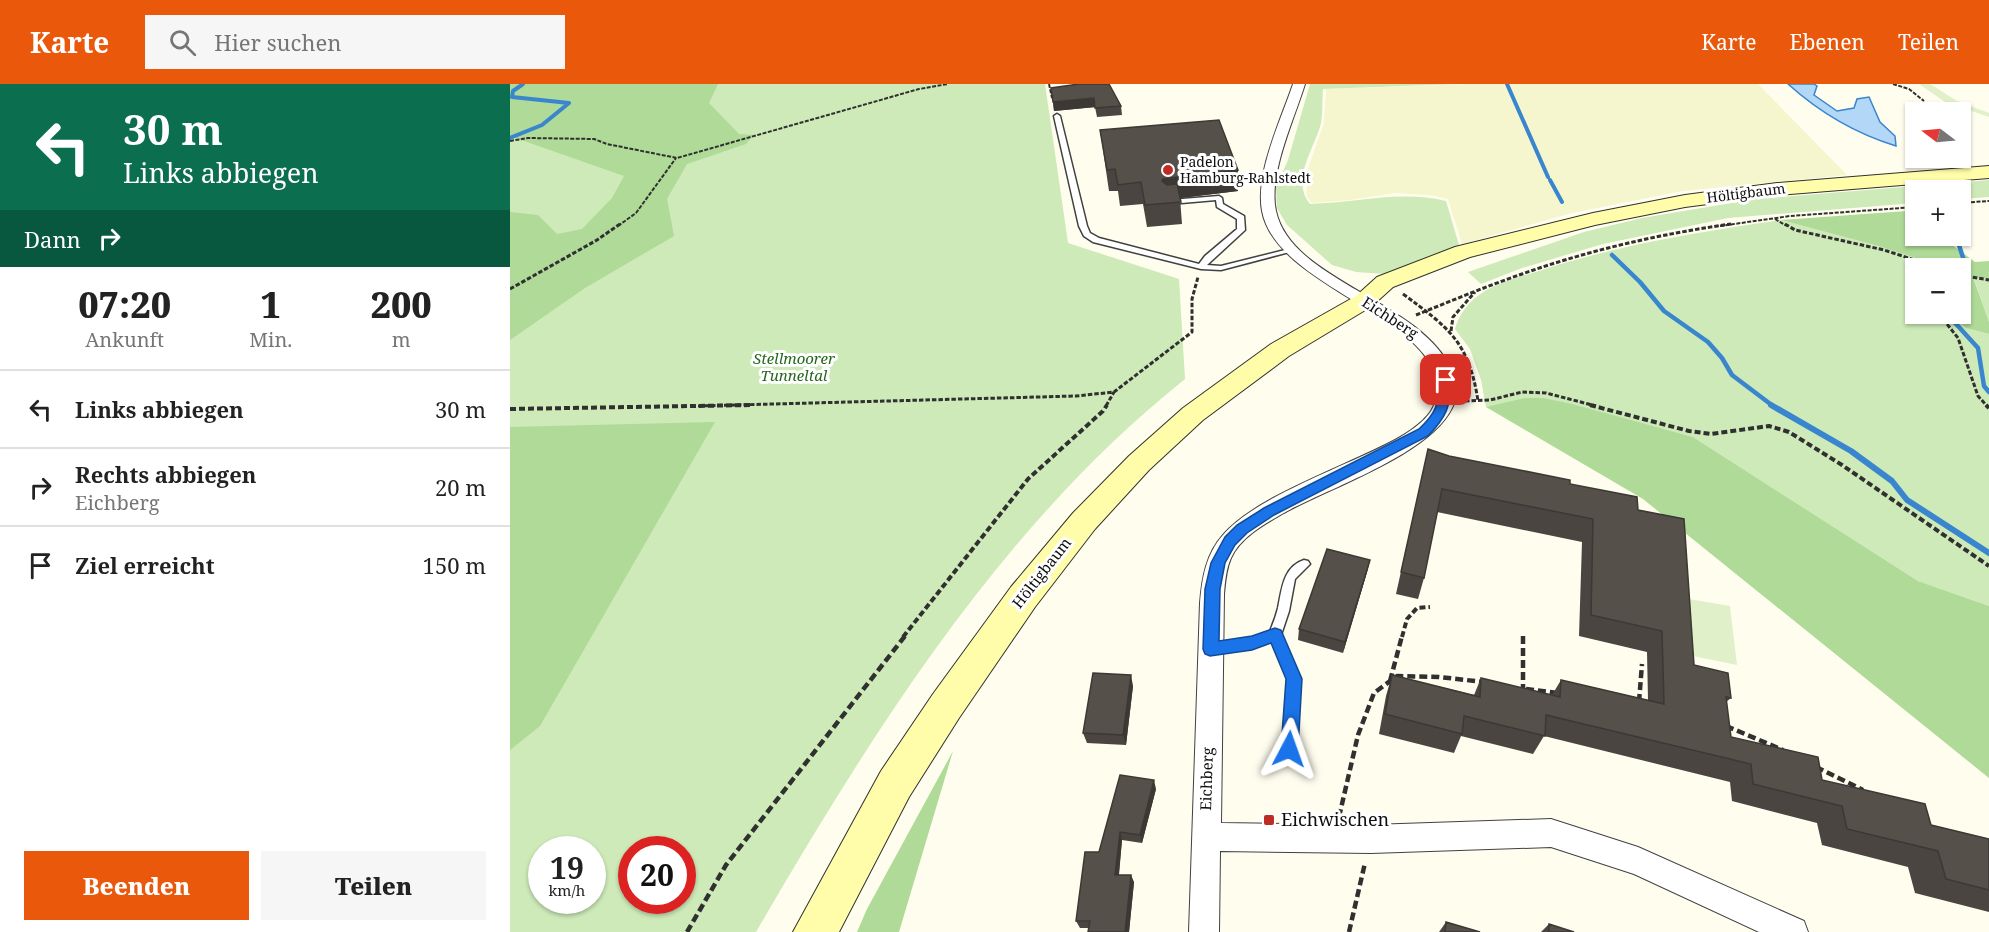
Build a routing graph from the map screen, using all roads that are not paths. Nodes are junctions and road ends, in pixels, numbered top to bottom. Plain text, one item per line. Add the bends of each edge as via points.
1 (1299, 84) edge
2 (1057, 117) road end
3 (1989, 172) edge
4 (1170, 202) edge
5 (1293, 250) junction
6 (1202, 267) junction
7 (1384, 292) junction
8 (1304, 564) dead end
9 (1275, 635) junction
10 (1210, 649) junction
11 (1289, 749) dead end
12 (1205, 837) junction
13 (815, 932) edge
14 (1204, 932) edge
15 (1793, 932) edge

1 - 5 street, Eichberg via 1267,199 1276,230
2 - 6 lane via 1087,234 1096,240
3 - 7 main road, Höltigbaum via 1685,201 1593,219 1508,242 1477,260
4 - 6 lane via 1219,198 1220,205 1241,218 1241,230
5 - 6 lane via 1221,268
5 - 7 street, Eichberg via 1312,268
7 - 10 street, Eichberg via 1395,320 1427,344 1441,362 1447,389 1439,415 1411,441 1269,512 1230,541 1215,576
7 - 13 main road, Höltigbaum via 1280,350 1193,414 1084,521 1016,607 895,784
8 - 9 lane via 1289,578
9 - 10 lane
9 - 11 lane via 1294,679
10 - 12 street, Eichberg
12 - 14 street, Eichberg
12 - 15 street via 1371,839 1551,833 1638,861

